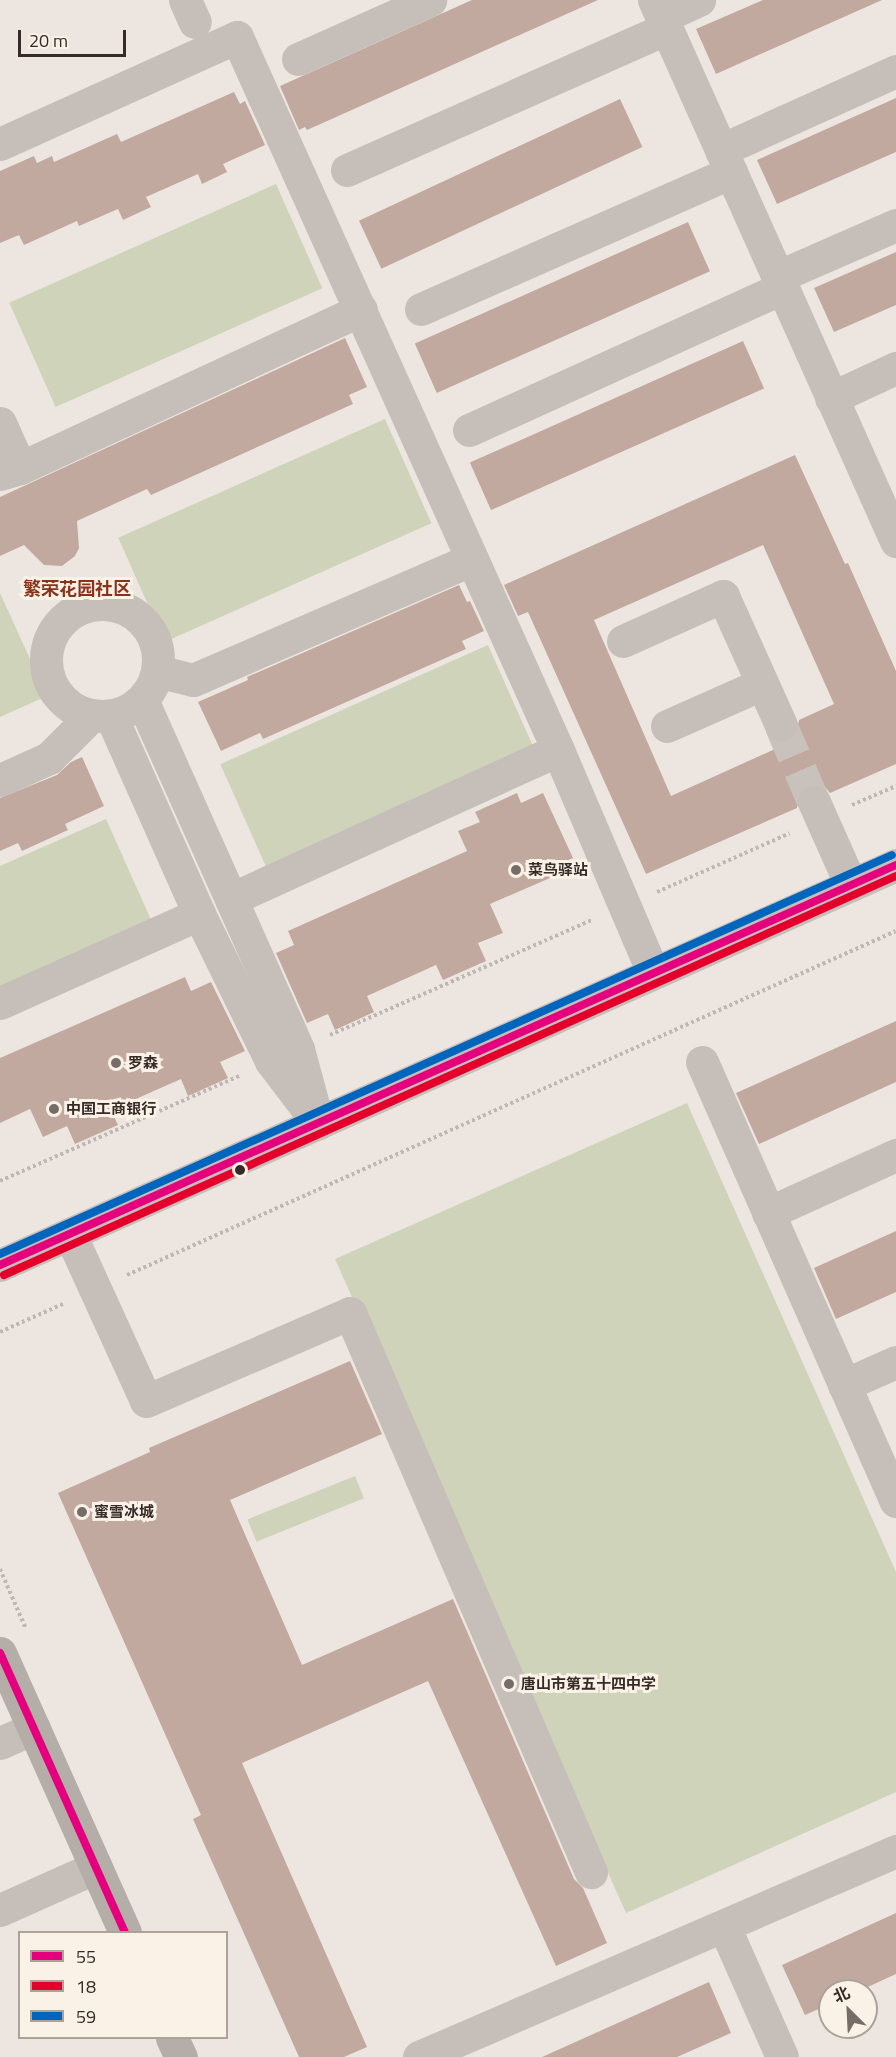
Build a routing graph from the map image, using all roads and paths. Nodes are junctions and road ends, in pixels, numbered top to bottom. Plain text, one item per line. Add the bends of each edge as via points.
1 (430, 0) edge
2 (699, 0) edge
3 (661, 15) edge
4 (298, 59) dead end
5 (896, 71) edge
6 (0, 144) edge
7 (726, 161) junction
8 (347, 170) dead end
9 (896, 225) edge
10 (780, 283) junction
11 (421, 309) dead end
12 (361, 310) junction
13 (896, 368) edge
14 (831, 398) junction
15 (0, 423) edge
16 (469, 430) dead end
17 (10, 471) edge
18 (895, 534) edge
19 (472, 559) junction
20 (622, 641) dead end
21 (157, 671) junction
22 (762, 684) junction
23 (142, 700) junction
24 (101, 716) junction
25 (781, 725) tunnel mouth
26 (667, 726) dead end
27 (558, 750) junction
28 (0, 780) edge
29 (896, 786) edge
30 (818, 810) junction
31 (896, 865) edge
32 (851, 885) junction
33 (231, 899) junction
34 (624, 906) junction
35 (199, 914) junction
36 (896, 931) edge
37 (653, 974) junction
38 (0, 1003) edge
39 (284, 1055) junction
40 (702, 1062) dead end
41 (318, 1123) junction
42 (896, 1155) edge
43 (0, 1181) edge
44 (768, 1213) junction
45 (70, 1234) junction
46 (0, 1265) edge
47 (96, 1290) junction
48 (0, 1332) edge
49 (896, 1362) edge
50 (844, 1385) junction
51 (896, 1501) edge
52 (0, 1653) edge
53 (34, 1728) junction
54 (0, 1743) edge
55 (896, 1851) edge
56 (96, 1867) junction
57 (591, 1872) dead end
58 (0, 1910) edge
59 (724, 1926) junction
60 (125, 1931) edge
61 (173, 2039) edge
62 (181, 2057) edge
63 (419, 2057) edge
64 (782, 2057) edge

1 - 4 street
2 - 3 street
3 - 7 street
3 - 8 street
5 - 7 street
6 - 12 street via 237,37
7 - 10 street
7 - 11 street
9 - 10 street
10 - 14 street
10 - 16 street
12 - 17 street
12 - 19 street
13 - 14 street
14 - 18 street
15 - 17 street
19 - 21 street via 193,680
19 - 27 street
20 - 22 street via 723,596
21 - 23 street
21 - 24 street via 158,652 141,619 107,604 87,605 70,613 56,627 48,644 45,663 49,681 59,697 74,709
22 - 25 street
22 - 26 street
23 - 24 street via 128,710
23 - 33 street
24 - 28 street via 49,758
24 - 35 street
27 - 33 street
27 - 34 street
29 - 30 path
30 - 32 street
30 - 34 path
31 - 32 street
32 - 37 street
33 - 39 street
34 - 37 street
34 - 39 path
35 - 38 street
35 - 39 street
36 - 47 path
37 - 41 street
39 - 41 street
39 - 43 path
40 - 44 street
41 - 45 street
42 - 44 street
44 - 50 street
45 - 46 street
45 - 47 street
47 - 48 path
47 - 57 street via 146,1401 350,1313
49 - 50 street
50 - 51 street
52 - 53 main road
53 - 54 street
53 - 56 main road
55 - 59 street
56 - 58 street
56 - 60 main road
59 - 63 street
59 - 64 street
61 - 62 main road

